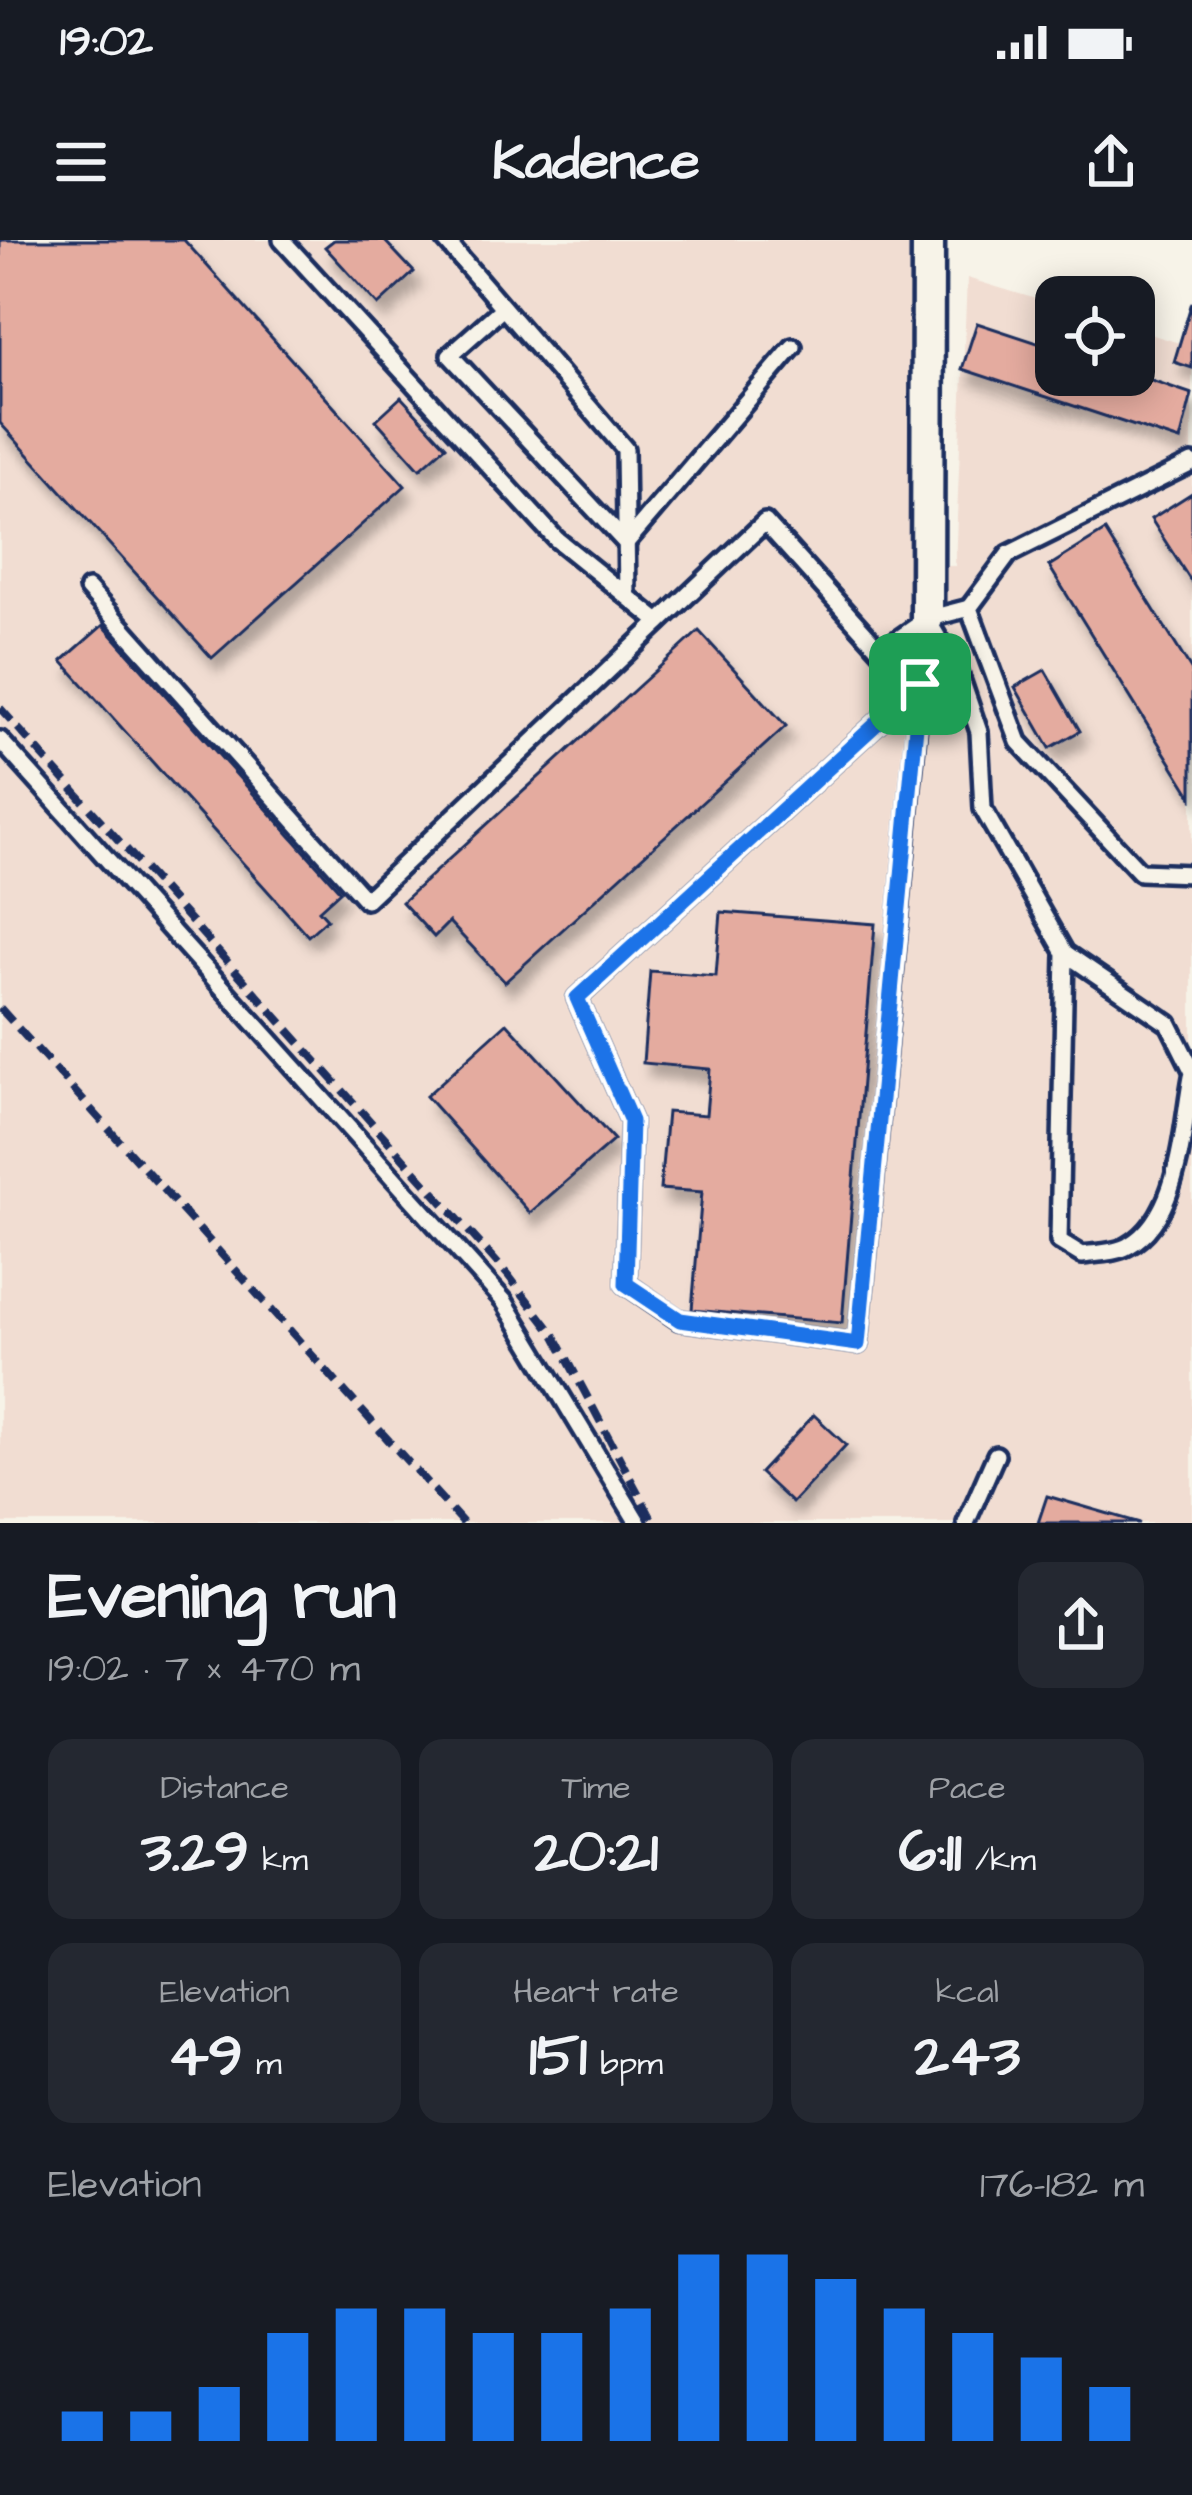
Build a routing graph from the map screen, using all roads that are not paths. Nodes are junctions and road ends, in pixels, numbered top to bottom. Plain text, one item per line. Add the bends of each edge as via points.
1 (445, 240) edge
2 (928, 240) edge
3 (286, 241) edge
4 (503, 308) junction
5 (793, 347) dead end
6 (1192, 463) edge
7 (626, 542) junction
8 (88, 589) dead end
9 (627, 596) junction
10 (969, 608) junction
11 (927, 619) junction
12 (659, 622) junction
13 (920, 684) junction
14 (0, 740) edge
15 (1192, 874) edge
16 (1064, 953) junction
17 (1192, 1073) edge
18 (996, 1455) dead end
19 (638, 1523) edge
20 (965, 1523) edge

1 - 4 lane
2 - 11 street
3 - 9 lane via 556,539
4 - 7 lane via 625,449
4 - 7 lane via 450,355
5 - 7 lane
6 - 10 lane via 1009,554
7 - 9 lane
8 - 12 lane via 366,900
9 - 12 lane
10 - 11 lane
10 - 15 lane via 1019,742 1141,872
11 - 12 lane via 881,651 765,522
11 - 13 lane
11 - 16 lane via 959,673 979,732 983,809
13 - 13 lane via 858,1344 680,1320 626,1284 631,1121 577,998
14 - 19 lane via 504,1301
16 - 17 lane via 1169,1024
16 - 17 lane via 1059,1241 1082,1256 1125,1248 1156,1224
18 - 20 lane

